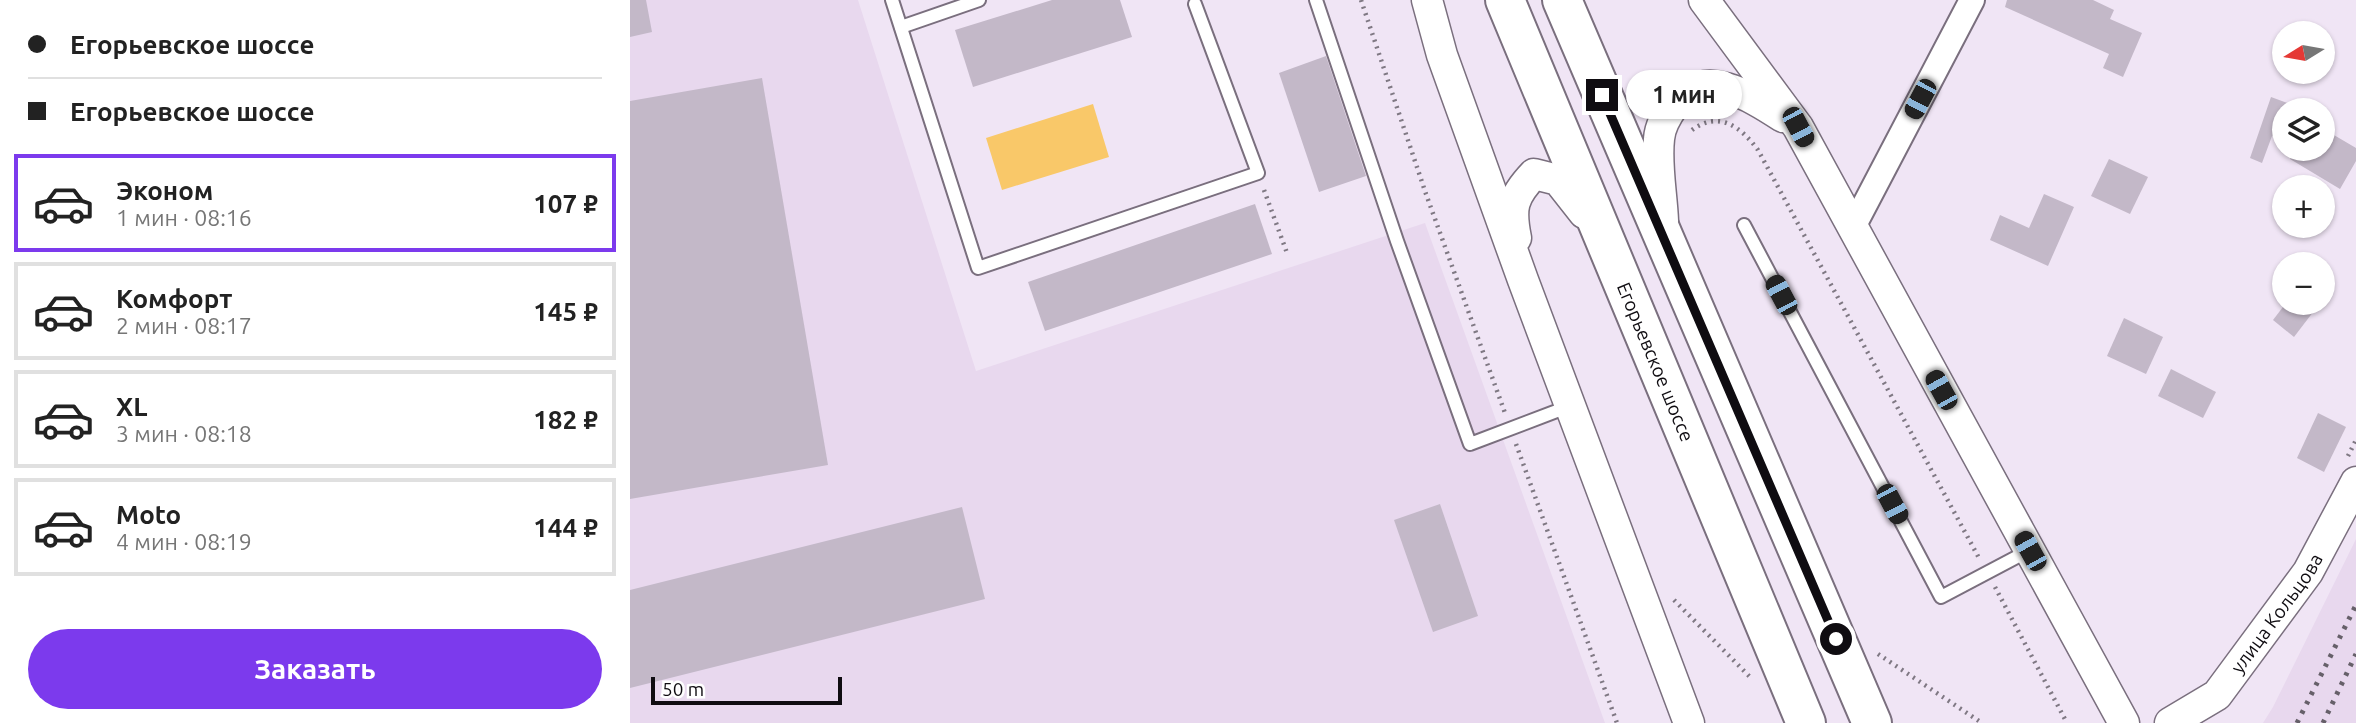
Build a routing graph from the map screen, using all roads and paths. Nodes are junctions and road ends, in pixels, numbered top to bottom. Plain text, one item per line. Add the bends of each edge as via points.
1 (892, 0) edge
2 (979, 0) edge
3 (1316, 0) edge
4 (1361, 0) edge
5 (1427, 0) edge
6 (1505, 0) edge
7 (1562, 0) edge
8 (1704, 0) edge
9 (1972, 0) edge
10 (1199, 1) edge
11 (901, 27) junction
12 (1798, 127) junction
13 (1681, 138) dead end
14 (1258, 173) junction
15 (1744, 225) dead end
16 (1853, 229) junction
17 (1664, 237) junction
18 (1287, 253) dead end
19 (1609, 253) junction
20 (1523, 280) junction
21 (1570, 406) junction
22 (1511, 429) junction
23 (2356, 482) edge
24 (2030, 551) junction
25 (1987, 573) junction
26 (1673, 600) dead end
27 (1870, 648) dead end
28 (1761, 688) dead end
29 (1870, 719) edge
30 (1617, 723) edge
31 (1689, 723) edge
32 (1806, 723) edge
33 (1982, 723) edge
34 (2067, 723) edge
35 (2124, 723) edge
36 (2170, 723) edge

1 - 11 lane
2 - 11 lane
3 - 22 lane via 1470,444
4 - 22 path
5 - 20 street via 1442,55
6 - 19 main road, Егорьевское шоссе
7 - 17 main road
8 - 12 street
9 - 16 street
10 - 14 lane
11 - 14 lane via 978,268
12 - 16 street
12 - 17 street via 1735,89 1706,85 1682,94 1665,117 1659,139
13 - 25 path via 1703,122 1722,122 1742,130 1758,150
14 - 18 path
15 - 25 lane via 1941,597
16 - 24 street
17 - 29 main road
19 - 20 street via 1575,198 1558,180 1534,174 1521,187 1511,211
19 - 32 main road, Егорьевское шоссе
20 - 21 street
21 - 22 lane
21 - 31 street
22 - 30 path
23 - 36 street, улица Кольцова via 2308,572 2217,695
24 - 25 lane
24 - 35 street
25 - 34 path
26 - 28 path
27 - 33 path

